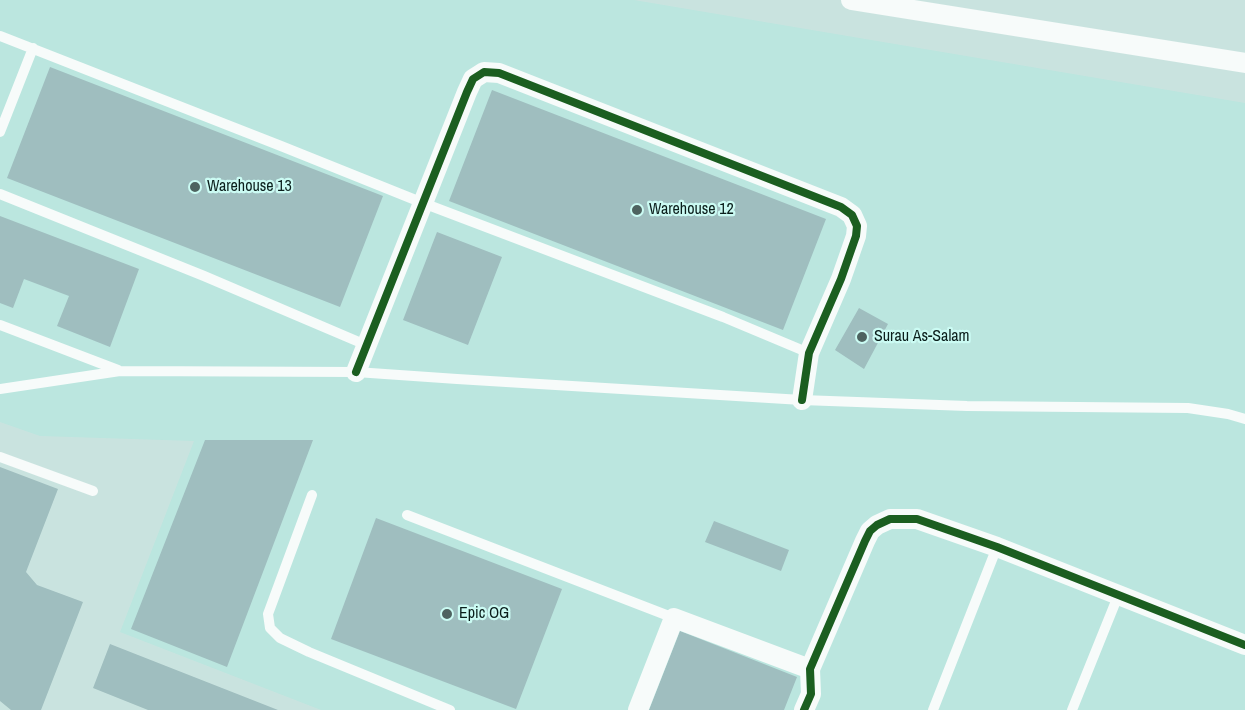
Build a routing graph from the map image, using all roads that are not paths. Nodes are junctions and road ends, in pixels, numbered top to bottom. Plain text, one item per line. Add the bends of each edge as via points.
1 (850, 0) edge
2 (0, 36) edge
3 (33, 48) junction
4 (1245, 63) edge
5 (0, 132) edge
6 (0, 194) edge
7 (423, 203) junction
8 (0, 326) edge
9 (366, 345) junction
10 (810, 353) junction
11 (120, 371) junction
12 (356, 372) junction
13 (0, 389) edge
14 (802, 400) junction
15 (1245, 419) edge
16 (0, 457) edge
17 (93, 491) dead end
18 (312, 495) dead end
19 (407, 515) dead end
20 (997, 547) junction
21 (1119, 596) junction
22 (674, 618) junction
23 (1245, 645) edge
24 (810, 669) junction
25 (450, 710) edge
26 (638, 710) edge
27 (804, 710) edge
28 (933, 710) edge
29 (1072, 710) edge

1 - 4 street
2 - 3 lane
3 - 5 lane
3 - 7 lane
6 - 9 lane
7 - 9 street
7 - 10 lane
7 - 10 street via 473,79 484,72 499,73 841,207 852,215 857,226 851,253
8 - 11 lane
9 - 12 street
10 - 14 street
11 - 12 lane
11 - 13 lane
12 - 14 lane
14 - 15 lane via 1188,408
16 - 17 lane
18 - 25 lane via 268,614 270,628 301,648
19 - 22 lane
20 - 21 street
20 - 24 street via 917,519 890,519 877,525 870,531
20 - 28 lane
21 - 23 street
21 - 29 lane
22 - 24 street
22 - 26 street
24 - 27 street via 811,694

